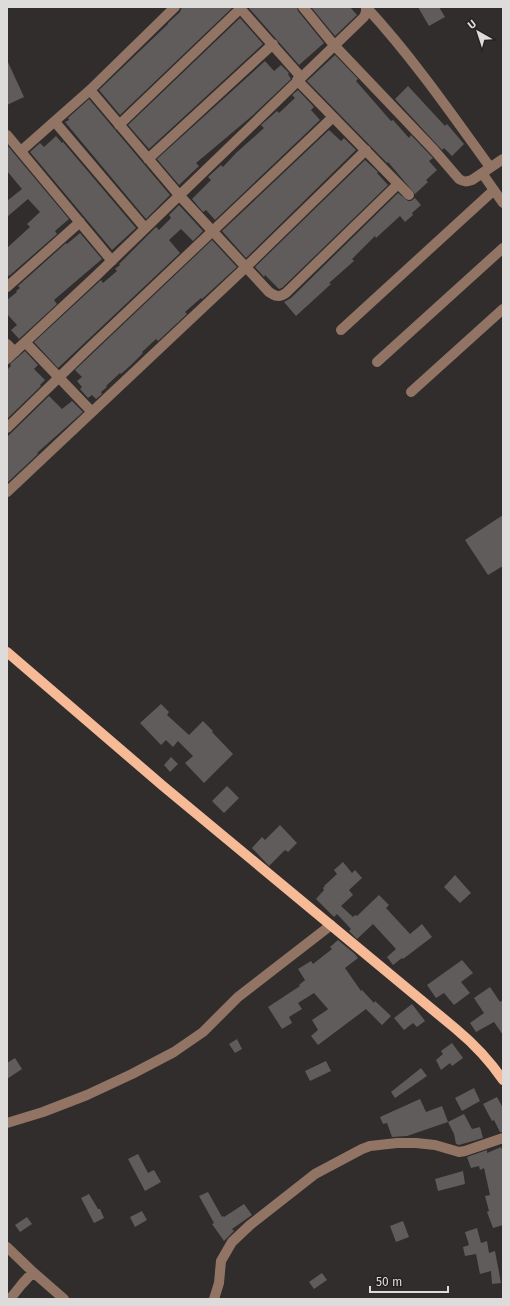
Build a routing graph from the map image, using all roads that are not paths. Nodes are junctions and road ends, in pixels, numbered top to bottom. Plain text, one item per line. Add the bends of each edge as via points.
1 (175, 7) edge
2 (303, 7) edge
3 (240, 8) edge
4 (366, 8) edge
5 (273, 44) junction
6 (334, 45) junction
7 (299, 79) junction
8 (90, 90) junction
9 (333, 117) junction
10 (54, 122) junction
11 (119, 125) junction
12 (7, 135) edge
13 (366, 150) junction
14 (21, 152) junction
15 (148, 159) junction
16 (503, 159) edge
17 (486, 170) junction
18 (398, 184) junction
19 (494, 190) junction
20 (179, 195) junction
21 (409, 195) dead end
22 (503, 203) edge
23 (80, 222) junction
24 (145, 228) junction
25 (212, 231) junction
26 (503, 248) edge
27 (112, 261) junction
28 (246, 267) junction
29 (7, 287) edge
30 (503, 309) edge
31 (341, 330) dead end
32 (25, 342) junction
33 (7, 344) edge
34 (15, 352) junction
35 (7, 360) edge
36 (377, 362) dead end
37 (58, 378) junction
38 (411, 392) dead end
39 (92, 412) junction
40 (7, 428) edge
41 (7, 492) edge
42 (7, 652) edge
43 (331, 925) junction
44 (503, 1080) edge
45 (7, 1123) edge
46 (503, 1138) edge
47 (7, 1246) edge
48 (33, 1272) junction
49 (10, 1298) edge
50 (64, 1299) edge
51 (214, 1299) edge

1 - 8 street
2 - 6 street
3 - 5 street
3 - 11 street
4 - 6 street via 364,17
4 - 17 street via 405,51 446,106
5 - 7 street
5 - 15 street
6 - 7 street
6 - 17 street via 459,179 467,182
7 - 9 street
7 - 20 street
8 - 10 street
8 - 11 street
9 - 13 street
9 - 25 street
10 - 14 street
10 - 24 street
11 - 15 street
12 - 14 street
13 - 18 street
13 - 28 street
14 - 23 street
15 - 20 street
16 - 17 street
17 - 19 street
18 - 21 street
18 - 28 street via 282,296 278,297 269,292
19 - 22 street
19 - 31 street
20 - 24 street
20 - 25 street
23 - 27 street
23 - 29 street
24 - 27 street
25 - 28 street
25 - 37 street
26 - 36 street
27 - 32 street
28 - 39 street
30 - 38 street
32 - 34 street
32 - 37 street
33 - 34 street
34 - 35 street
37 - 39 street
37 - 40 street
39 - 41 street
42 - 43 main road
43 - 44 main road via 468,1039
43 - 45 street via 238,997 203,1032 174,1052 87,1095
46 - 51 street via 459,1152 416,1143 370,1146 334,1163 303,1183 232,1242 221,1261 219,1283
47 - 48 street
48 - 49 street
48 - 50 street

